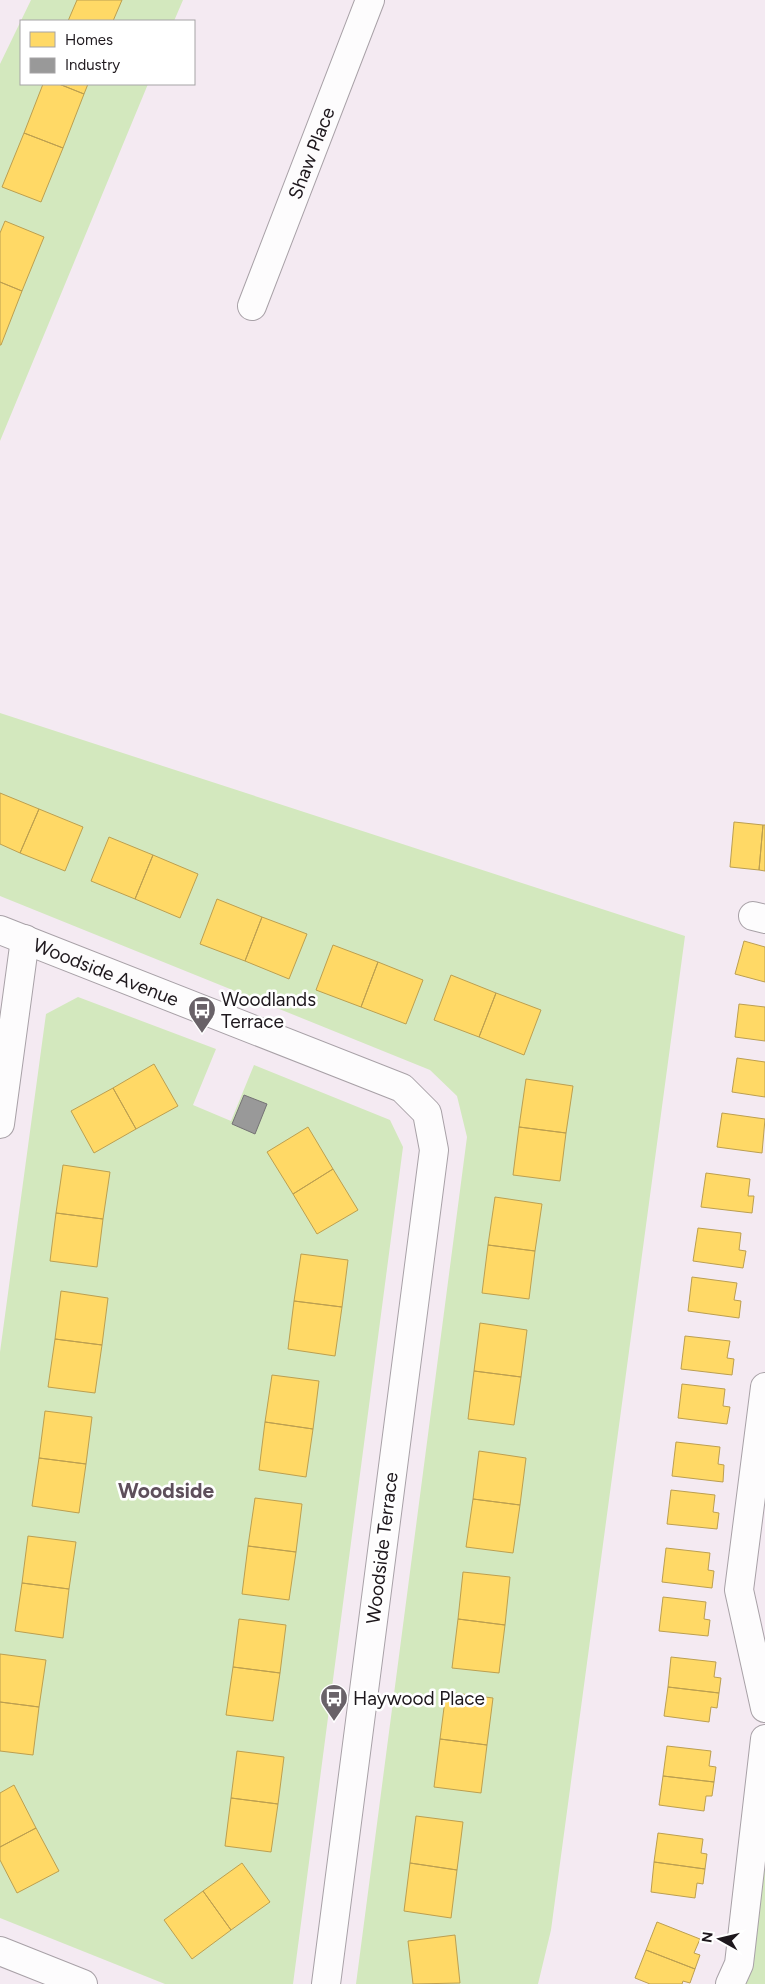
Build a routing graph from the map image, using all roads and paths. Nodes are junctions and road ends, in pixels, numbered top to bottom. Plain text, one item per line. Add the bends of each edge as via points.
1 (370, 0) edge
2 (252, 306) dead end
3 (0, 930) edge
4 (25, 940) junction
5 (427, 1113) joint
6 (0, 1124) edge
7 (765, 1387) edge
8 (765, 1708) edge
9 (765, 1739) edge
10 (0, 1951) edge
11 (83, 1984) edge
12 (326, 1984) edge
13 (730, 1984) edge

1 - 2 street, Shaw Place
3 - 4 street, Woodside Avenue
4 - 5 street, Woodside Avenue via 402,1088
4 - 6 street
5 - 12 street, Woodside Terrace via 434,1150
7 - 8 street via 739,1590
9 - 13 street via 739,1964
10 - 11 street

